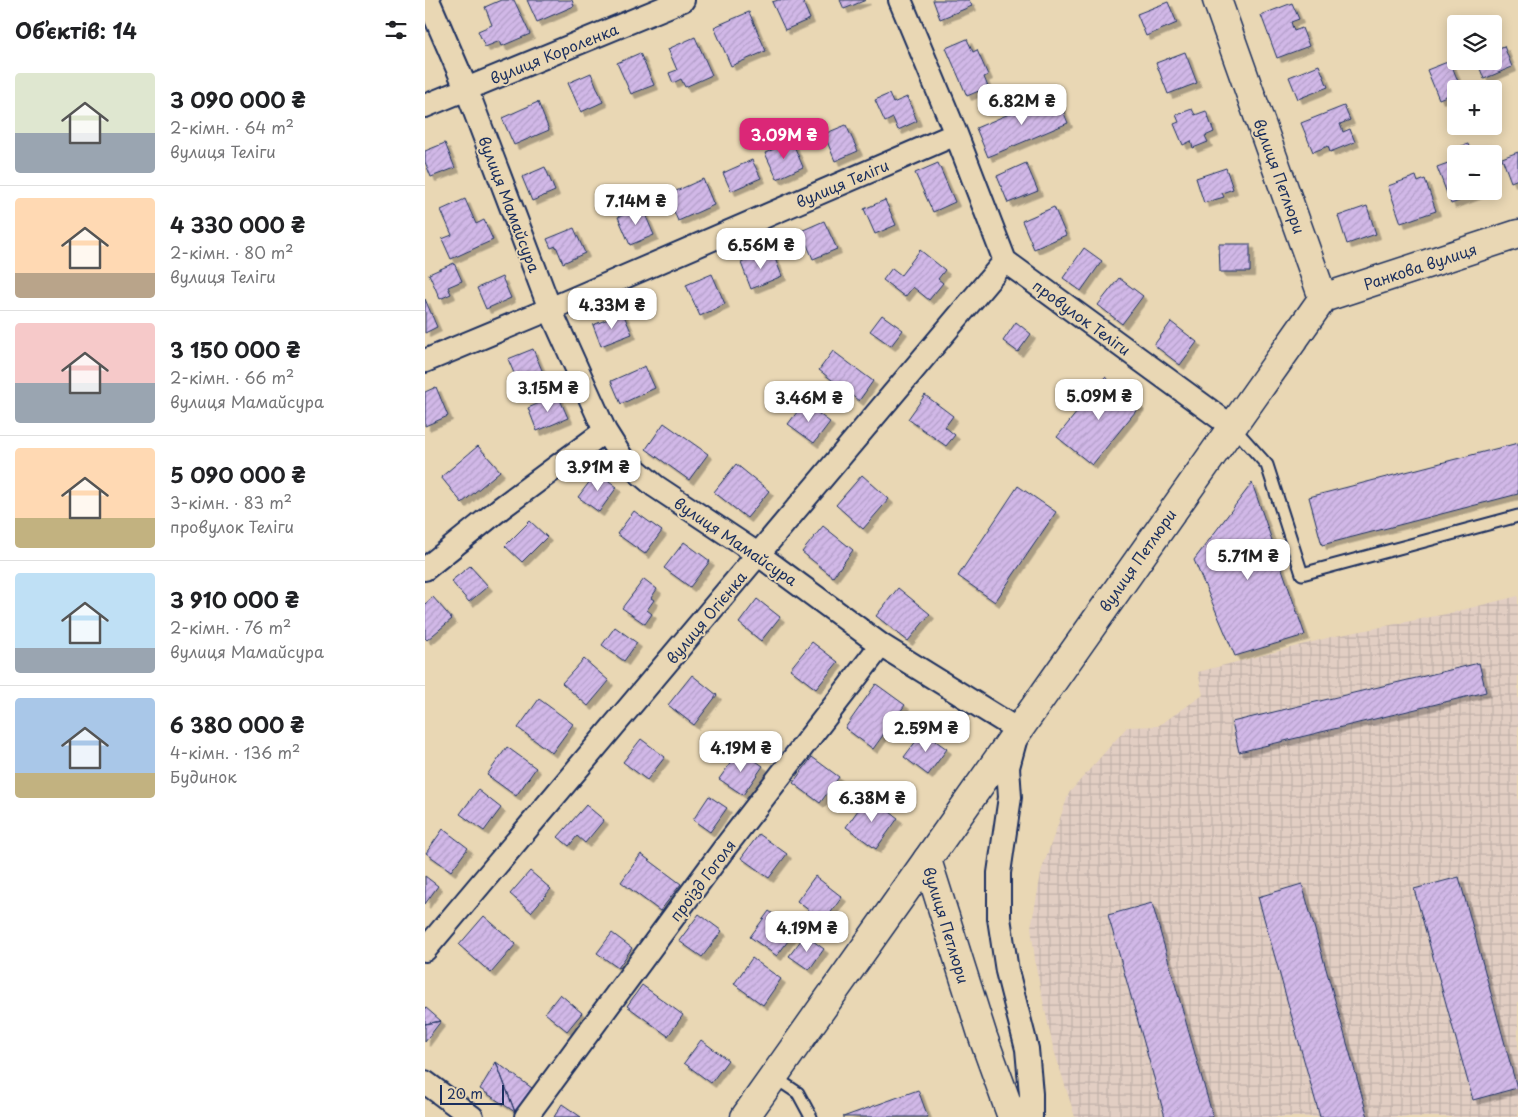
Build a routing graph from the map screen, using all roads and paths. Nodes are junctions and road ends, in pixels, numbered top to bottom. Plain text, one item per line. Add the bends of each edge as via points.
1 (428, 0) edge
2 (683, 0) edge
3 (900, 0) edge
4 (1217, 0) edge
5 (467, 88) junction
6 (425, 106) edge
7 (956, 134) junction
8 (1518, 234) edge
9 (1005, 261) junction
10 (1323, 298) junction
11 (550, 309) junction
12 (425, 361) edge
13 (1231, 426) junction
14 (605, 431) junction
15 (1518, 516) edge
16 (759, 554) junction
17 (425, 569) edge
18 (881, 645) junction
19 (1018, 730) junction
20 (927, 860) junction
21 (425, 950) edge
22 (774, 1077) junction
23 (425, 1082) edge
24 (472, 1117) edge
25 (526, 1117) edge
26 (745, 1117) edge
27 (811, 1117) edge
28 (1012, 1117) edge
29 (1031, 1117) edge

1 - 5 street, вулиця Мамайсура
2 - 5 street, вулиця Короленка
3 - 7 street
4 - 10 main road, вулиця Петлюри
5 - 6 street, вулиця Короленка
5 - 11 street, вулиця Мамайсура
7 - 9 street
7 - 11 street, вулиця Теліги
8 - 10 main road, Ранкова вулиця
9 - 13 street, провулок Теліги
9 - 16 street, вулиця Огієнка
10 - 13 main road, вулиця Петлюри
11 - 12 street, вулиця Теліги
11 - 14 street, вулиця Мамайсура
13 - 15 lane via 1267,465 1302,574
13 - 19 main road, вулиця Петлюри
14 - 16 street, вулиця Мамайсура via 622,458 655,486
14 - 17 street
16 - 18 street, вулиця Мамайсура
16 - 21 street, вулиця Огієнка
18 - 19 street, вулиця Мамайсура
18 - 25 street, проїзд Гоголя via 717,858
19 - 20 main road, вулиця Петлюри
19 - 29 street via 1008,766 1010,797 999,872 999,918 1007,971 1027,1049
20 - 22 main road
20 - 28 main road, вулиця Петлюри
22 - 26 main road
22 - 27 lane via 798,1093
23 - 24 street

